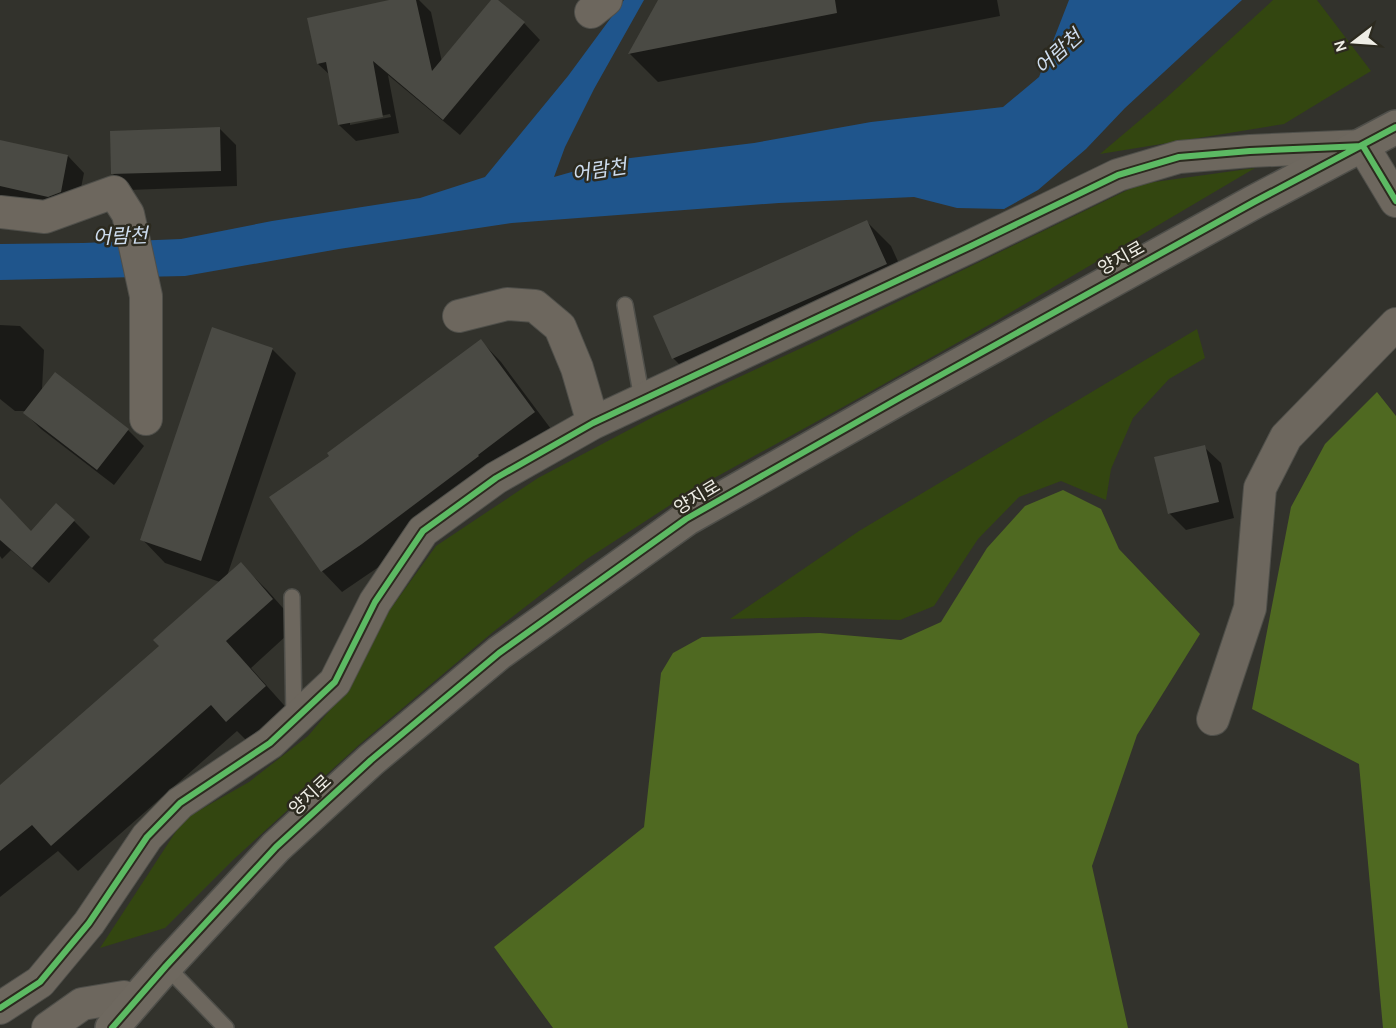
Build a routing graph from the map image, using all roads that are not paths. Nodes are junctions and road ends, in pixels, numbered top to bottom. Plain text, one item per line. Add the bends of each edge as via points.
1 (1396, 127) edge
2 (1363, 146) junction
3 (1396, 201) edge
4 (0, 212) edge
5 (625, 305) dead end
6 (459, 316) dead end
7 (1396, 324) edge
8 (642, 399) junction
9 (146, 419) dead end
10 (593, 423) junction
11 (292, 597) dead end
12 (1213, 719) dead end
13 (294, 720) junction
14 (166, 966) junction
15 (135, 1001) junction
16 (0, 1008) edge
17 (48, 1028) edge
18 (112, 1028) edge
19 (226, 1028) edge

1 - 2 street, 양지로
2 - 3 street
2 - 8 street via 1179,157 1118,174
2 - 14 street, 양지로 via 1254,202 686,519 499,653 370,760 276,847
4 - 9 street via 45,217 114,192 128,214 146,296
5 - 8 lane
6 - 10 street via 507,304 535,306 560,327
7 - 12 street via 1286,437 1260,488 1250,608
8 - 10 street
10 - 13 street via 496,478 423,531 375,602 335,682
11 - 13 lane
13 - 16 street via 270,743 180,803 147,837 88,923 40,982
14 - 15 street, 양지로
14 - 19 lane
15 - 17 street via 124,997 82,1004
15 - 18 street, 양지로

